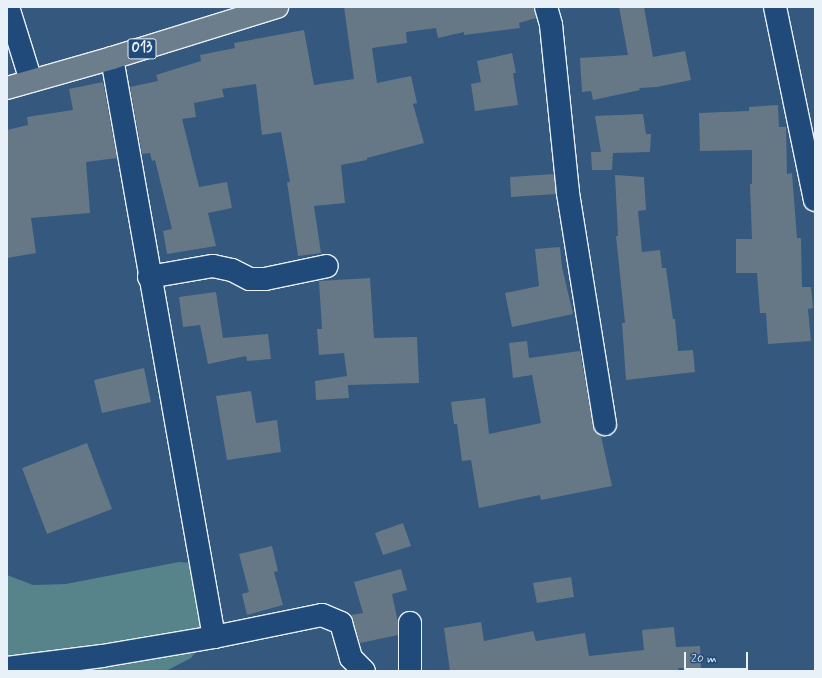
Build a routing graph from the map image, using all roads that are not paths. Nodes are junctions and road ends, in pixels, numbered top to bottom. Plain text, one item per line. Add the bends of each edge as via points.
1 (8, 7) edge
2 (277, 7) edge
3 (546, 7) edge
4 (775, 7) edge
5 (112, 58) junction
6 (31, 82) junction
7 (7, 88) edge
8 (814, 192) edge
9 (328, 266) dead end
10 (149, 276) junction
11 (605, 424) dead end
12 (410, 623) dead end
13 (214, 636) junction
14 (103, 663) edge
15 (7, 668) edge
16 (364, 671) edge
17 (410, 671) edge

1 - 6 street
2 - 5 main road, 013
3 - 11 street via 551,25 568,193
4 - 8 street
5 - 6 main road, 013
5 - 10 street
6 - 7 main road, 013
9 - 10 street via 265,280 250,279 232,270 213,266
10 - 13 street
12 - 17 street
13 - 14 street
13 - 16 street via 322,615 340,623 351,658
14 - 15 street

